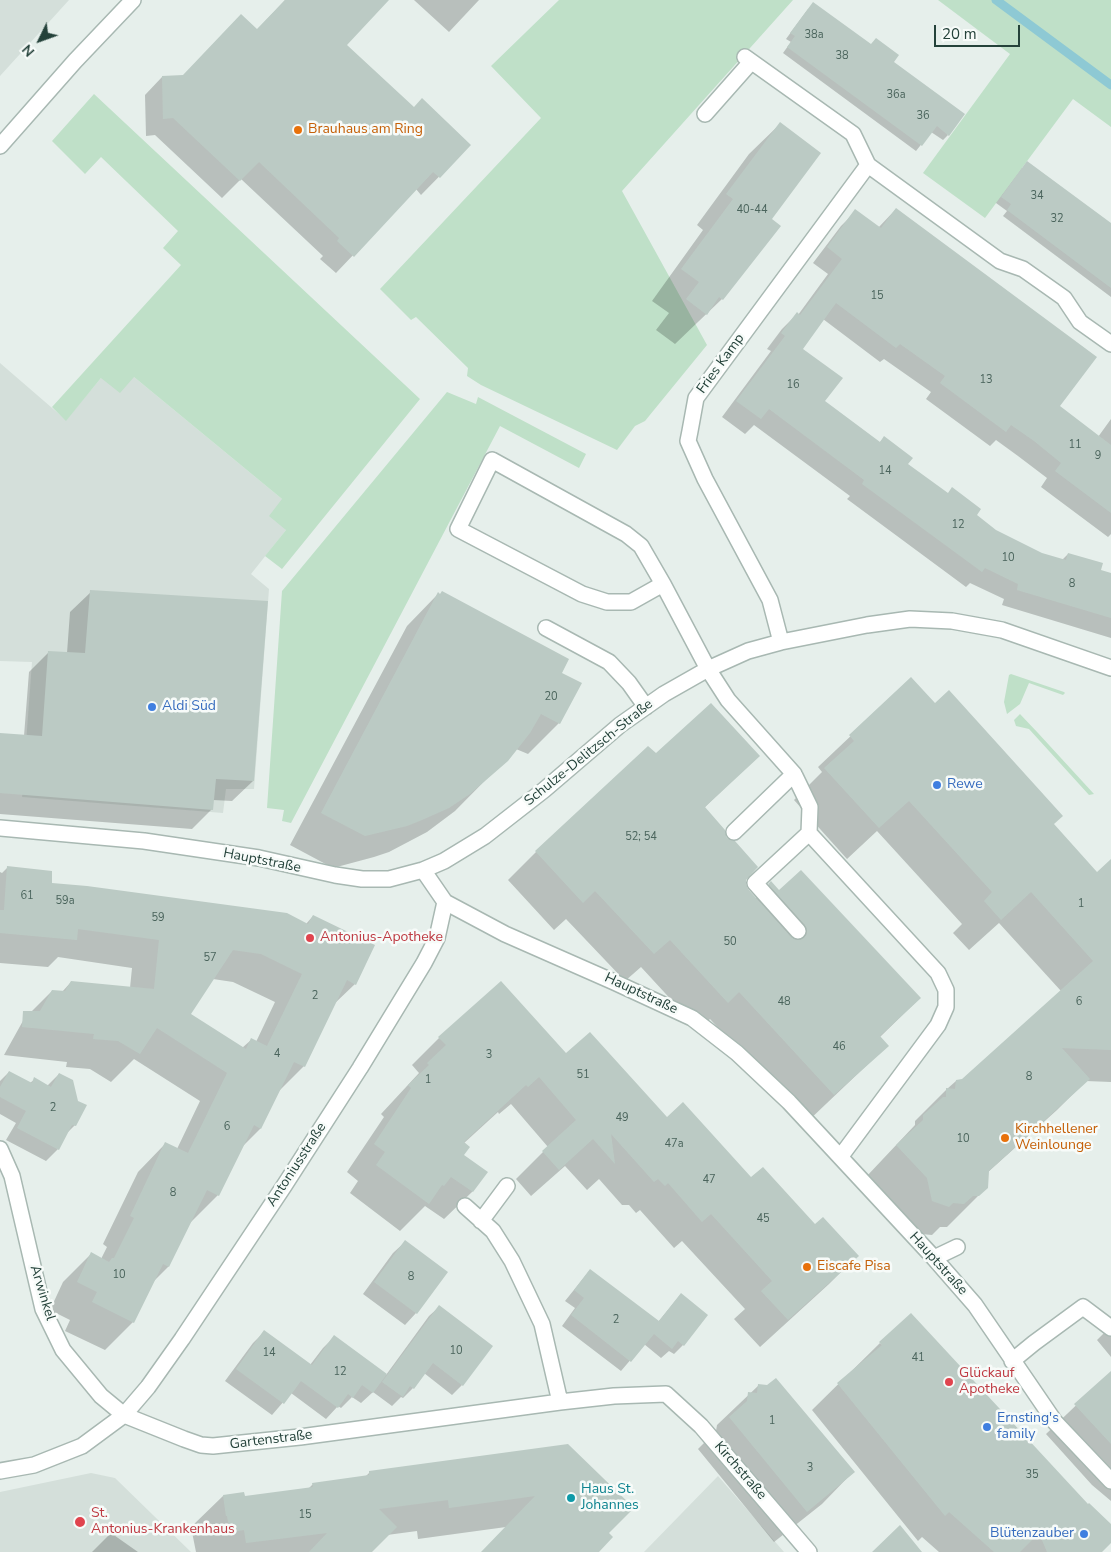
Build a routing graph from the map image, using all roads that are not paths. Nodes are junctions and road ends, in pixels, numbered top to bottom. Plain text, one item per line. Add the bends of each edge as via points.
1 (132, 0) edge
2 (705, 114) dead end
3 (0, 146) edge
4 (868, 166) junction
5 (1111, 344) edge
6 (663, 584) junction
7 (546, 628) dead end
8 (781, 642) junction
9 (1111, 668) edge
10 (708, 669) junction
11 (646, 706) junction
12 (794, 774) junction
13 (0, 828) edge
14 (734, 832) dead end
15 (809, 833) junction
16 (423, 870) junction
17 (445, 902) junction
18 (798, 931) dead end
19 (0, 1150) edge
20 (841, 1156) junction
21 (507, 1186) dead end
22 (465, 1206) dead end
23 (482, 1220) junction
24 (957, 1247) dead end
25 (934, 1258) junction
26 (1111, 1328) edge
27 (1012, 1361) junction
28 (666, 1394) joint
29 (560, 1402) junction
30 (124, 1415) junction
31 (0, 1471) edge
32 (1111, 1482) edge
33 (809, 1552) edge

1 - 3 street
2 - 4 street via 748,59 852,134
4 - 5 street via 1000,261 1023,269 1064,298 1080,322
4 - 8 street, Fries Kamp via 696,398 688,441 770,600
6 - 6 street via 641,546 626,534 492,460 458,529 582,594 607,602 631,602
6 - 10 street
7 - 11 street via 609,662
8 - 9 street, Schulze-Delitzsch-Straße via 910,619 952,621 1002,630
8 - 10 street, Schulze-Delitzsch-Straße via 748,651
10 - 11 street, Schulze-Delitzsch-Straße
10 - 12 street via 728,700
11 - 16 street, Schulze-Delitzsch-Straße via 485,836
12 - 14 street
12 - 15 street via 810,807
13 - 16 street, Hauptstraße via 144,841 259,858 362,880 389,879
15 - 18 street via 754,884
15 - 20 street via 938,973 946,990 946,1007 938,1025
16 - 17 street, Hauptstraße
17 - 20 street, Hauptstraße via 505,934 692,1018 737,1053
17 - 30 street, Antoniusstraße via 437,938 360,1068 182,1339 148,1388
19 - 30 street, Arwinkel via 12,1176 43,1309 63,1350 101,1396
20 - 25 street, Hauptstraße
21 - 23 street
22 - 23 street
23 - 29 street via 512,1261 542,1324
24 - 25 street
25 - 27 street, Hauptstraße via 974,1305
26 - 27 street via 1089,1305
27 - 32 street, Hauptstraße via 1055,1422
28 - 29 street, Gartenstraße
28 - 33 street, Kirchstraße via 701,1426
29 - 30 street, Gartenstraße via 213,1446 184,1440
30 - 31 street via 82,1446 34,1465

